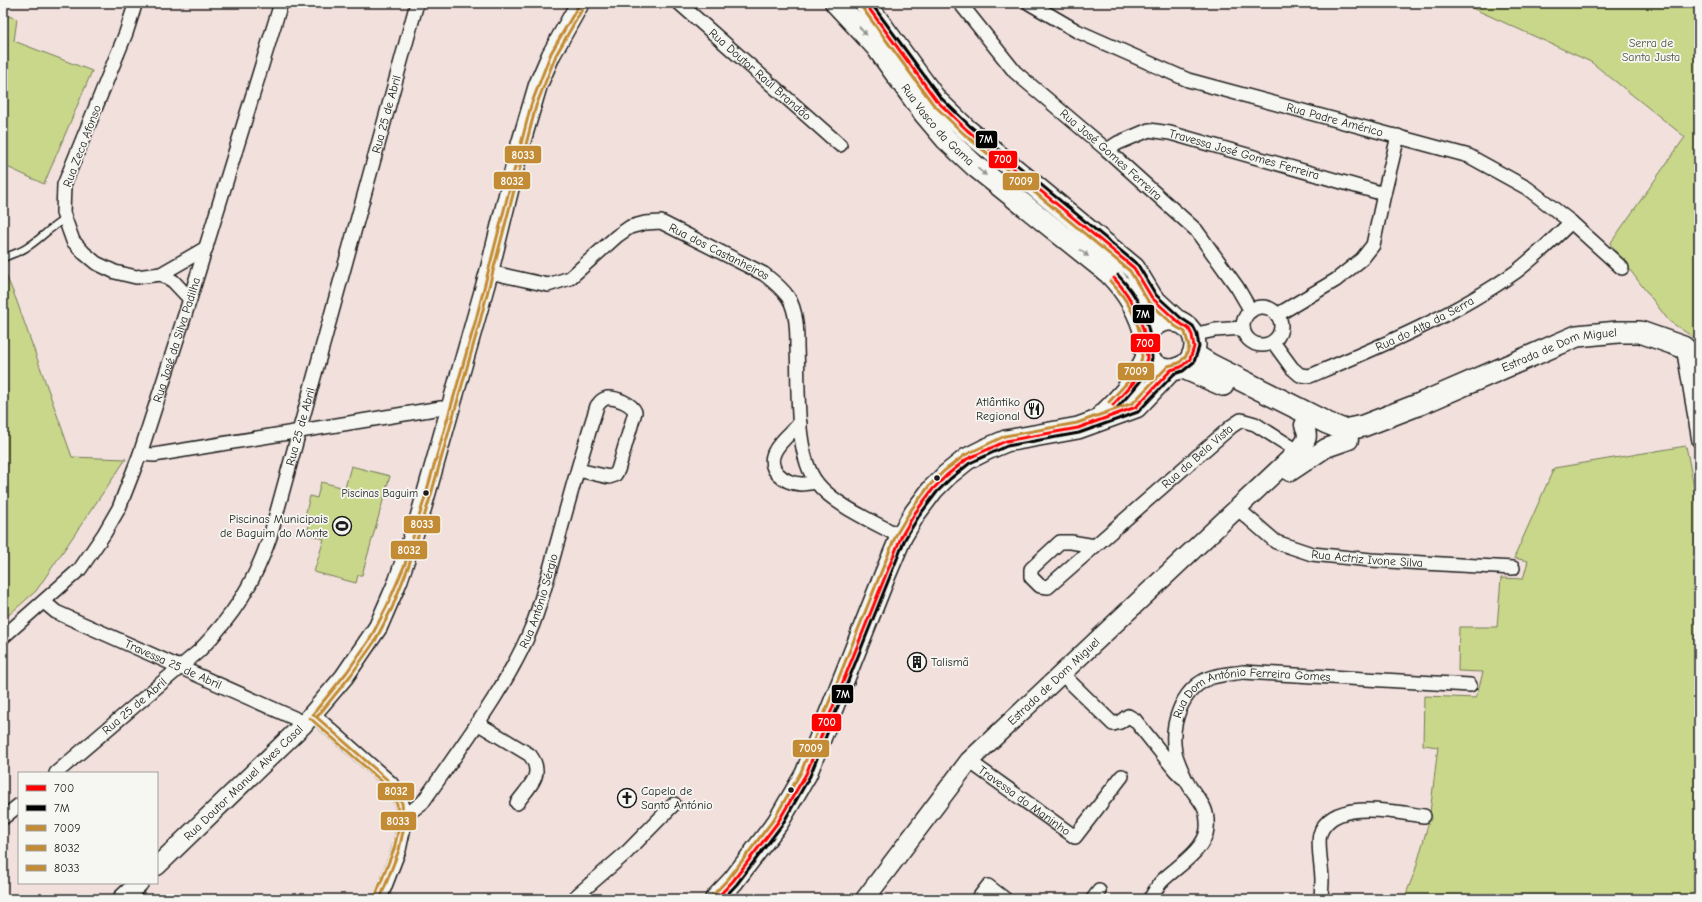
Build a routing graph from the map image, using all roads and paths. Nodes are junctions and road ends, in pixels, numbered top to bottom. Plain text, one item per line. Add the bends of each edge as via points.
1 (134, 3) edge
2 (281, 3) edge
3 (417, 3) edge
4 (580, 3) edge
5 (679, 3) edge
6 (836, 3) edge
7 (866, 3) edge
8 (1029, 3) edge
9 (961, 4) edge
10 (1398, 136) junction
11 (840, 145) dead end
12 (1107, 150) junction
13 (1384, 194) junction
14 (65, 219) junction
15 (1572, 222) junction
16 (206, 248) junction
17 (6, 257) dead end
18 (1622, 268) dead end
19 (489, 272) junction
20 (161, 274) junction
21 (190, 299) junction
22 (1252, 311) junction
23 (1277, 315) junction
24 (1243, 328) junction
25 (1273, 342) junction
26 (1147, 347) junction
27 (1683, 347) junction
28 (1183, 350) junction
29 (1699, 362) edge
30 (1420, 404) junction
31 (450, 409) junction
32 (1096, 421) junction
33 (800, 423) junction
34 (1304, 425) junction
35 (299, 432) junction
36 (1349, 440) junction
37 (1699, 441) edge
38 (140, 454) junction
39 (1304, 455) junction
40 (578, 470) junction
41 (816, 482) junction
42 (1237, 508) junction
43 (901, 537) junction
44 (1095, 546) junction
45 (1513, 568) dead end
46 (44, 602) junction
47 (3, 638) edge
48 (180, 667) junction
49 (1061, 673) junction
50 (1470, 685) dead end
51 (308, 720) junction
52 (477, 723) junction
53 (969, 761) junction
54 (57, 772) edge
55 (1122, 776) dead end
56 (1187, 782) junction
57 (517, 803) dead end
58 (674, 804) dead end
59 (18, 806) edge
60 (404, 814) junction
61 (1424, 816) dead end
62 (3, 818) edge
63 (158, 865) edge
64 (138, 884) edge
65 (122, 899) edge
66 (380, 899) edge
67 (573, 899) edge
68 (716, 899) edge
69 (865, 899) edge
70 (978, 899) edge
71 (1005, 899) edge
72 (1150, 899) edge
73 (1321, 899) edge

1 - 14 street, Rua Zeca Afonso via 126,33 64,185
2 - 16 street, Rua José da Silva Padilha
3 - 35 street, Rua 25 de Abril
4 - 19 street, Rua Doutor Manuel Alves Casal via 551,55 538,85
5 - 11 street, Rua Doutor Raúl Brandão
6 -> 26 main road, Rua Vasco da Gama via 876,46 924,114 946,139 975,166 1122,286 1135,306
7 - 28 main road, Rua Vasco da Gama via 936,100 967,130 1134,268
8 - 10 street, Rua Padre Américo via 1077,31 1188,80
9 - 12 street, Rua José Gomes Ferreira via 1015,72
10 - 13 street
10 - 15 street, Rua Padre Américo via 1469,156 1526,188
12 - 13 street, Travessa José Gomes Ferreira via 1148,130 1170,133
12 - 22 street, Rua José Gomes Ferreira via 1196,230
13 - 23 street via 1373,245 1362,259 1336,280
14 - 17 lane via 53,225 25,249
14 - 20 street, Rua Zeca Afonso via 73,241 96,264 136,277
15 - 18 street, Rua Padre Américo
15 - 25 street, Rua do Alto da Serra via 1517,270 1476,297 1408,333 1310,376 1300,375 1292,368
16 - 20 street, Rua Zeca Afonso
16 - 21 street, Rua José da Silva Padilha
19 - 31 street, Rua Doutor Manuel Alves Casal
19 - 33 street, Rua dos Castanheiros via 548,285 570,278 630,227 645,222 661,222 687,234 764,274 789,298 797,327
20 - 21 street via 173,281
21 - 38 street, Rua José da Silva Padilha
22 - 23 street via 1262,308
22 - 24 street via 1247,315
23 - 25 street via 1281,327
24 - 25 street via 1247,338 1257,344
24 - 28 street via 1215,330
26 - 28 main road via 1157,367
26 - 28 main road via 1150,330 1155,325 1170,320
26 - 32 main road via 1137,378 1121,398
27 - 29 main road, Estrada de Dom Miguel
27 - 30 main road, Estrada de Dom Miguel via 1640,332 1577,336
27 - 37 street
28 - 30 main road, Estrada de Dom Miguel via 1344,430 1363,426
28 - 32 main road via 1136,407
28 - 34 main road, Estrada de Dom Miguel via 1206,377
30 - 36 main road, Estrada de Dom Miguel via 1376,431
31 - 35 street via 441,408
31 - 51 street, Rua Doutor Manuel Alves Casal via 410,546 378,627 344,677
32 - 43 main road via 1078,428 1006,442 967,459 933,489
33 - 41 street, Rua dos Castanheiros via 809,471
33 - 41 street via 775,450 772,465 780,477 789,481 800,484
34 - 36 main road, Estrada de Dom Miguel via 1332,438
34 - 39 street, Estrada de Dom Miguel via 1307,432
35 - 38 street via 154,455
35 - 48 street, Rua 25 de Abril via 260,567 218,632
36 - 39 street, Estrada de Dom Miguel
38 - 46 street, Rua José da Silva Padilha via 119,508 104,534 80,569
39 - 42 street, Estrada de Dom Miguel via 1284,476 1264,484
39 - 44 street, Rua da Bela Vista via 1255,424 1242,420
40 - 40 street, Rua António Sérgio via 609,477 615,475 635,412 629,403 608,398 597,406
40 - 52 street, Rua António Sérgio via 532,625 505,679
41 - 43 street, Rua dos Castanheiros via 834,499
42 - 45 street, Rua Actriz Ivone Silva via 1276,542 1312,554
42 - 49 street, Estrada de Dom Miguel
43 - 68 main road via 806,774 778,822
44 - 44 street, Rua da Bela Vista via 1048,587 1040,586 1031,577 1031,569 1060,542
46 - 47 street, Rua José da Silva Padilha
46 - 48 street, Travessa 25 de Abril via 56,612
48 - 51 street, Travessa 25 de Abril via 294,718
48 - 54 street, Rua 25 de Abril
49 - 53 street, Estrada de Dom Miguel
49 - 56 street via 1112,724 1128,716 1135,720
50 - 56 street, Rua Dom António Ferreira Gomes via 1243,672 1208,678 1188,694 1180,706 1176,722 1173,737 1175,753
51 - 60 street, Travessa 25 de Abril via 391,783 402,803
51 - 63 street, Rua Doutor Manuel Alves Casal
52 - 57 street via 530,755 536,763 537,775
52 - 60 street, Rua António Sérgio via 423,802
53 - 55 street, Travessa do Maninho via 1075,837
53 - 69 street, Estrada de Dom Miguel
56 - 72 street, Rua Dom António Ferreira Gomes via 1205,808 1207,830 1194,852 1161,882
58 - 67 street via 628,852
59 - 62 street
60 - 66 street via 399,850
61 - 73 street via 1388,811 1352,811 1340,813 1328,820 1320,835
64 - 65 street
70 - 71 street via 988,886

